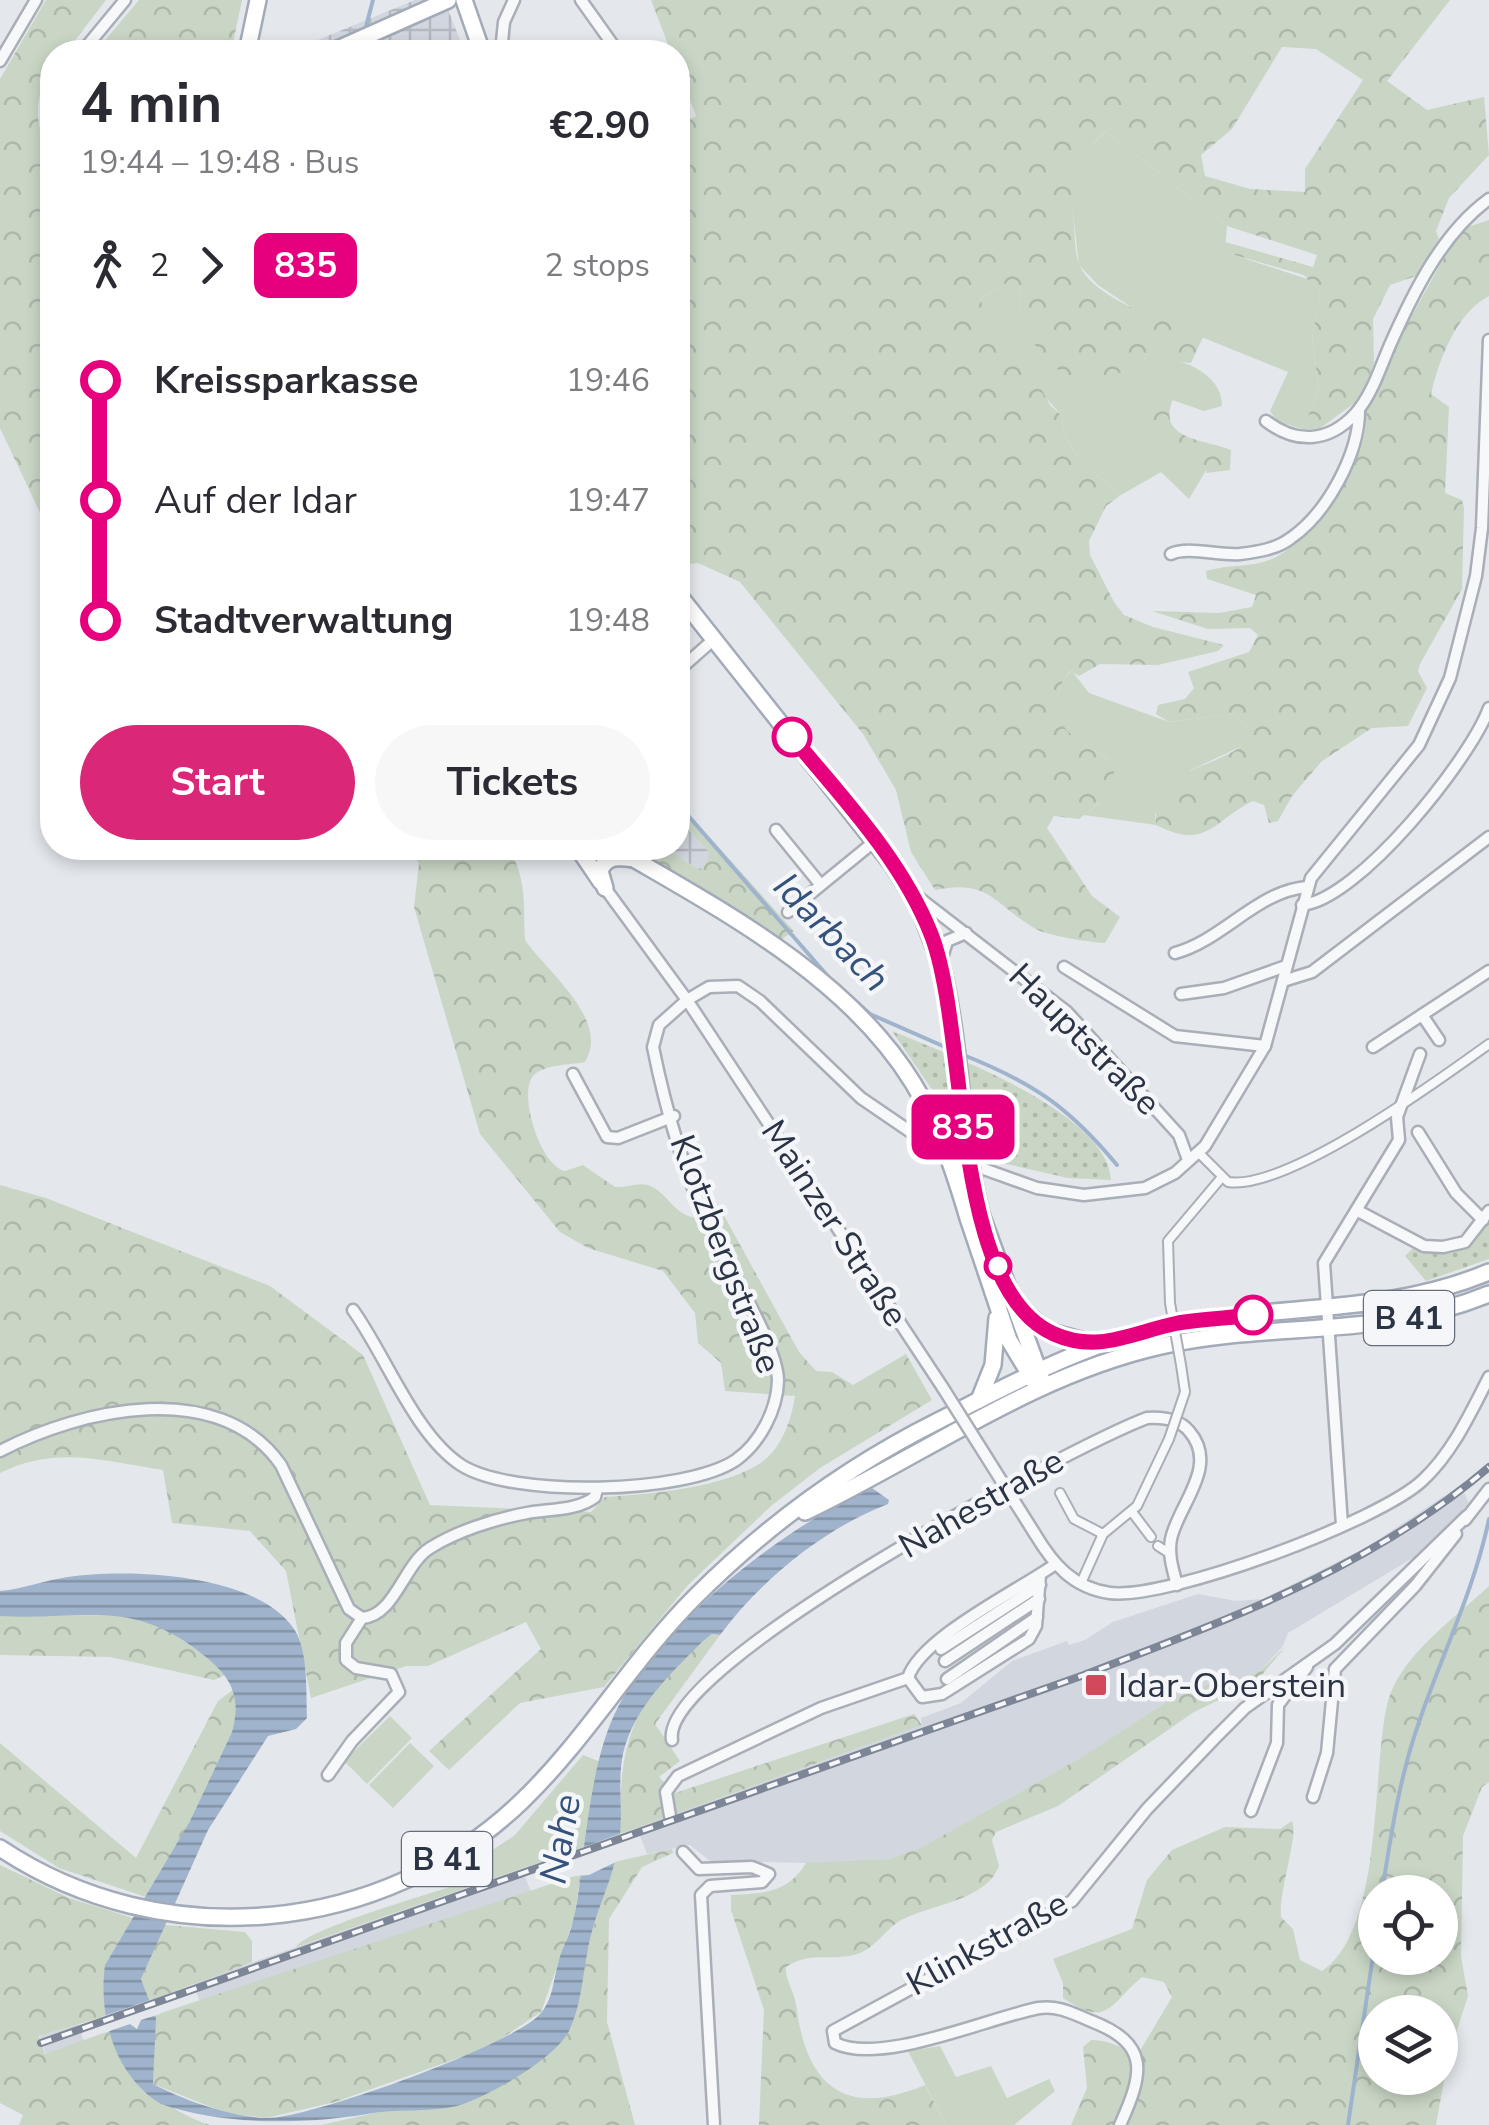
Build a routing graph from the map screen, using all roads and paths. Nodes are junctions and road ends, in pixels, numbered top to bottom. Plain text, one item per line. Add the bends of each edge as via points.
1 (36, 0) edge
2 (125, 0) edge
3 (258, 0) edge
4 (448, 0) edge
5 (464, 0) edge
6 (514, 0) edge
7 (581, 0) edge
8 (92, 40) edge
9 (250, 40) edge
10 (357, 40) edge
11 (478, 40) edge
12 (502, 40) edge
13 (609, 40) edge
14 (0, 62) edge
15 (1489, 199) edge
16 (1489, 340) edge
17 (1359, 410) junction
18 (1266, 421) dead end
19 (1171, 554) dead end
20 (690, 609) edge
21 (714, 640) junction
22 (690, 661) edge
23 (1489, 708) edge
24 (776, 830) dead end
25 (1489, 837) edge
26 (875, 841) junction
27 (586, 860) edge
28 (610, 860) edge
29 (637, 860) edge
30 (820, 884) junction
31 (1308, 887) junction
32 (605, 888) junction
33 (911, 892) junction
34 (1302, 905) junction
35 (788, 912) dead end
36 (967, 933) junction
37 (1175, 953) dead end
38 (941, 964) junction
39 (1286, 966) junction
40 (1064, 967) dead end
41 (1489, 971) edge
42 (1283, 981) junction
43 (1180, 994) dead end
44 (687, 1000) junction
45 (1422, 1015) junction
46 (1439, 1040) dead end
47 (1489, 1044) edge
48 (1265, 1046) junction
49 (1374, 1047) dead end
50 (1420, 1054) dead end
51 (573, 1074) dead end
52 (1400, 1109) junction
53 (674, 1116) junction
54 (1418, 1132) dead end
55 (1193, 1155) junction
56 (1222, 1178) junction
57 (1358, 1210) junction
58 (974, 1216) junction
59 (1486, 1216) edge
60 (1489, 1272) edge
61 (1170, 1291) junction
62 (1183, 1294) dead end
63 (1489, 1294) edge
64 (1009, 1295) junction
65 (997, 1309) junction
66 (353, 1310) dead end
67 (1325, 1310) junction
68 (1326, 1330) junction
69 (1102, 1345) junction
70 (1193, 1364) dead end
71 (1181, 1366) junction
72 (1035, 1373) junction
73 (1489, 1377) edge
74 (1042, 1389) junction
75 (1481, 1394) junction
76 (979, 1400) junction
77 (1489, 1404) edge
78 (0, 1451) edge
79 (597, 1489) junction
80 (1489, 1489) edge
81 (1060, 1494) dead end
82 (1132, 1512) junction
83 (1467, 1516) junction
84 (783, 1522) junction
85 (1342, 1524) junction
86 (1103, 1534) junction
87 (1151, 1537) dead end
88 (1158, 1546) dead end
89 (1169, 1552) junction
90 (1054, 1565) junction
91 (1040, 1580) junction
92 (1081, 1583) junction
93 (1177, 1585) junction
94 (1039, 1599) junction
95 (1037, 1617) junction
96 (362, 1618) junction
97 (942, 1650) junction
98 (1307, 1666) junction
99 (908, 1678) junction
100 (947, 1679) junction
101 (942, 1694) junction
102 (672, 1740) dead end
103 (328, 1775) dead end
104 (1313, 1797) dead end
105 (1251, 1811) dead end
106 (670, 1816) dead end
107 (0, 1848) edge
108 (683, 1852) dead end
109 (714, 2125) edge
110 (1120, 2125) edge

1 - 14 street
2 - 8 street
3 - 9 main road
4 - 10 main road
5 - 11 main road
6 - 12 street
7 - 13 street
15 - 17 street via 1445,242
16 - 31 street via 1482,528 1450,678 1418,745
17 - 18 street via 1314,438 1292,437
17 - 19 street via 1346,464 1293,537 1237,554
20 - 21 main road, Hauptstraße
21 - 22 street
21 - 26 main road, Hauptstraße
23 - 34 street via 1468,751 1402,833 1338,891
24 - 30 street
25 - 42 street via 1312,972
26 - 30 street
26 - 33 main road, Hauptstraße
27 - 32 main road
28 - 32 main road via 600,871
29 - 58 main road, bridge via 775,947 880,1040 930,1113
30 - 35 street
31 - 34 street
31 - 37 street via 1276,895
32 - 44 street, Mainzer Straße
33 - 36 street, Hauptstraße
33 - 38 main road
34 - 39 street
36 - 38 street via 947,941
36 - 55 street, Hauptstraße via 1067,1012
38 - 58 main road, bridge
39 - 42 street
39 - 43 street via 1224,988
40 - 48 street via 1176,1036
41 - 45 street
42 - 48 street
44 - 53 street, Klotzbergstraße via 666,1016 653,1040
44 - 55 street via 708,987 738,986 894,1122 966,1163 1022,1184 1067,1194 1124,1192 1169,1178
44 - 90 street, Mainzer Straße, bridge
45 - 46 street
45 - 49 street
47 - 52 street
48 - 55 street
50 - 52 street
51 - 53 street via 607,1137
52 - 56 street via 1268,1178 1240,1184
52 - 57 street via 1399,1140
53 - 79 street, Klotzbergstraße via 708,1224 774,1358 776,1398 761,1433 728,1464
54 - 59 street via 1456,1193
55 - 56 street, Hauptstraße
56 - 61 street via 1168,1241
57 - 59 street via 1433,1248 1464,1242
57 - 67 street via 1325,1256
58 - 64 main road
58 - 65 main road
60 - 67 main road, B 41 via 1412,1297
61 - 62 street
61 - 71 street, bridge
63 - 68 main road, B 41 via 1422,1316
64 - 69 main road via 1047,1330
64 - 72 main road
65 - 72 main road
65 - 76 main road via 992,1365
66 - 79 street, Klotzbergstraße via 428,1432 454,1460 498,1479
67 - 68 street
67 - 69 main road, B 41 via 1187,1322
68 - 74 main road, B 41 via 1164,1345
68 - 85 street
69 - 72 main road, B 41
70 - 71 street
71 - 82 street, bridge via 1184,1406
72 - 74 main road
72 - 76 main road, B 41
73 - 75 street
74 - 84 main road, B 41
75 - 77 street
75 - 85 street via 1423,1480
76 - 84 main road, B 41 via 868,1458
78 - 96 street via 59,1426 124,1412 200,1413 236,1424 281,1465 350,1609
79 - 96 street via 585,1504 513,1516 430,1548 380,1612
80 - 83 street
81 - 86 street via 1074,1519
82 - 86 street
82 - 87 street
83 - 98 street, Klinkstraße
83 - 104 street via 1415,1586 1335,1669 1327,1753
84 - 107 main road, B 41 via 676,1615 551,1772 505,1817 398,1884 343,1904 235,1918 136,1907 92,1894
85 - 93 street
86 - 92 street
88 - 89 street
89 - 93 street
89 - 102 street, Nahestraße via 1200,1455 1186,1428 1146,1418 989,1494 784,1620 718,1674 677,1723
90 - 91 street
90 - 92 street
91 - 94 street
91 - 97 street
92 - 93 street via 1131,1594
94 - 95 street
94 - 97 street
95 - 100 street
95 - 101 street via 1030,1638
96 - 103 street via 346,1644 346,1660 391,1674 399,1692
97 - 99 street via 911,1668
97 - 100 street
98 - 105 street via 1278,1704 1277,1743
98 - 110 street, Klinkstraße via 1216,1737 1072,1901 833,2031 835,2043 857,2048 958,2032 1041,2008 1067,2011 1123,2034 1133,2047 1134,2087
99 - 101 street via 922,1696
99 - 106 street via 821,1708 688,1769 668,1787
100 - 101 street
108 - 109 street via 699,1868 770,1874 751,1884 710,1886 701,1895

